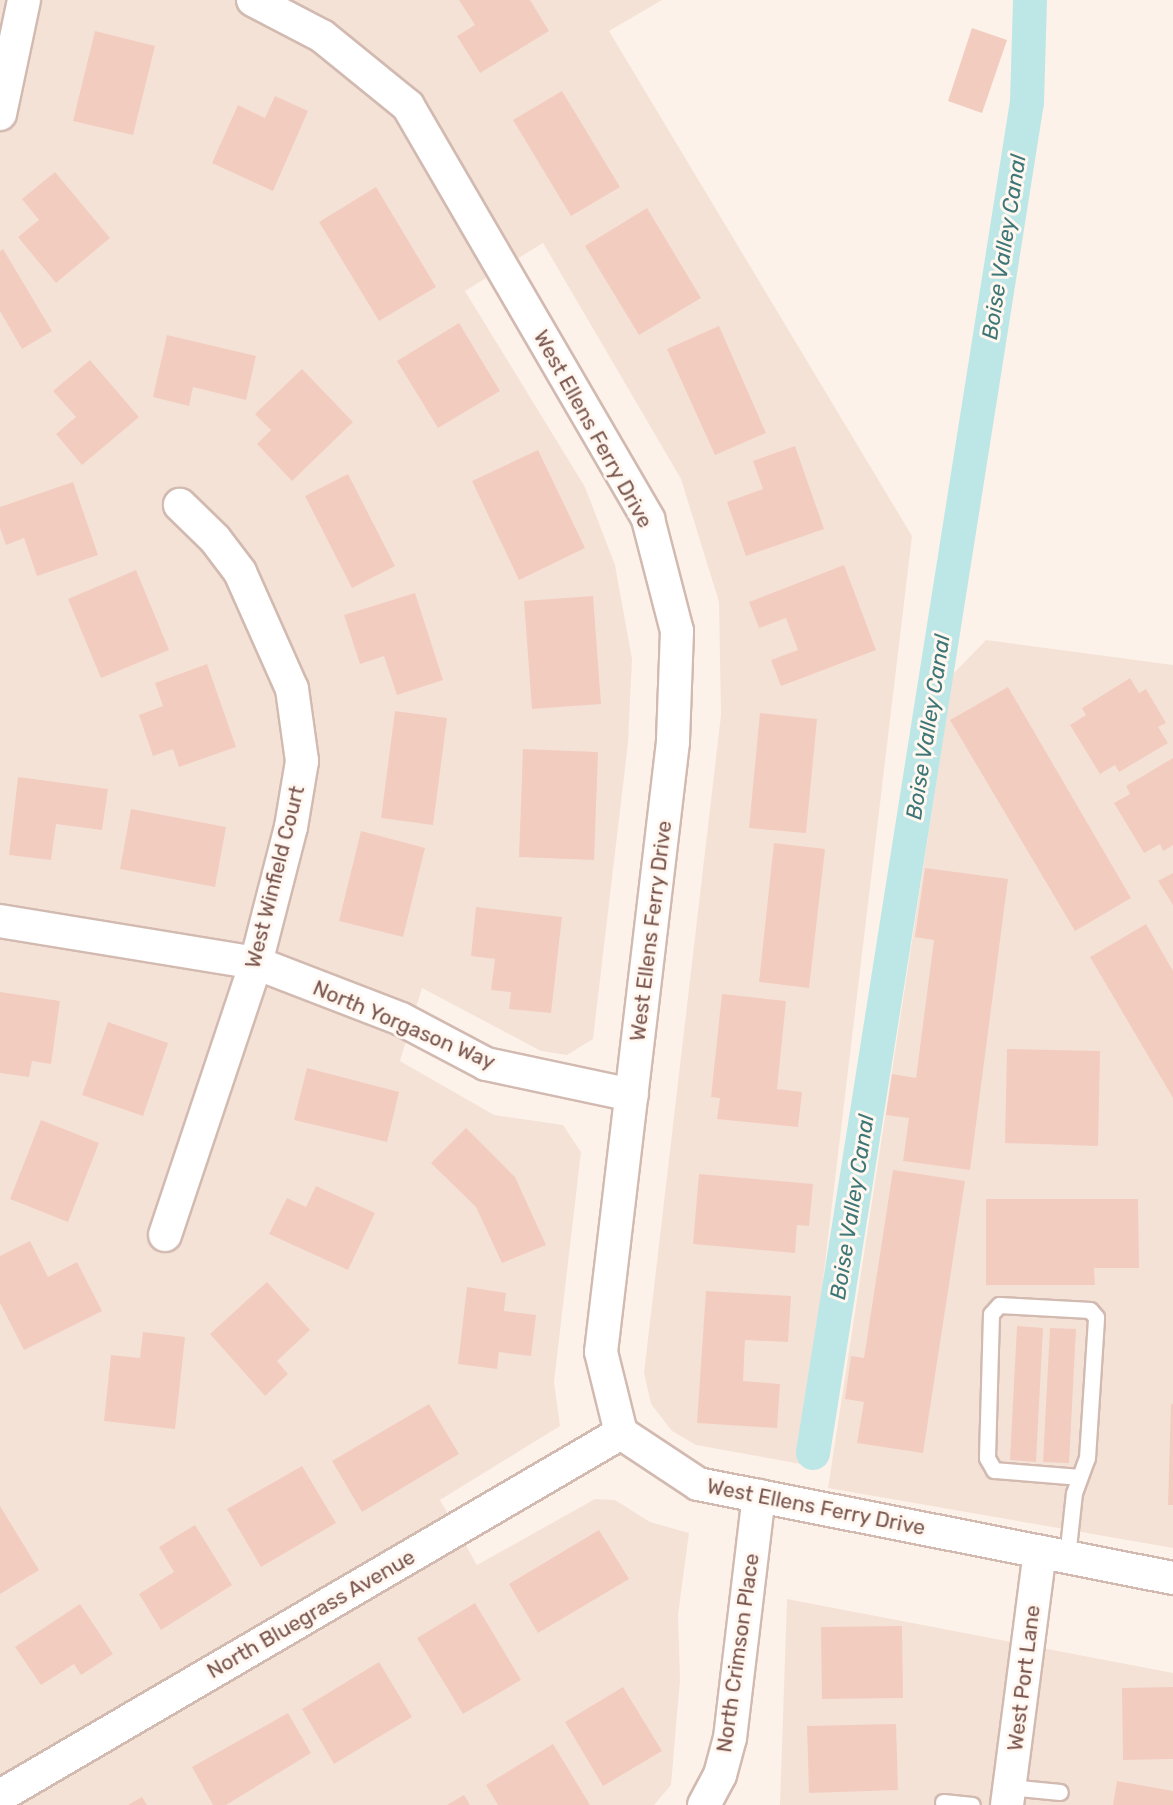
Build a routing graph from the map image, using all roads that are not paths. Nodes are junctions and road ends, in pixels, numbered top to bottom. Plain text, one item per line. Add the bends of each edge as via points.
1 (24, 0) edge
2 (253, 0) edge
3 (0, 114) edge
4 (180, 505) dead end
5 (0, 921) edge
6 (256, 963) junction
7 (632, 1095) junction
8 (165, 1235) dead end
9 (621, 1433) junction
10 (1079, 1477) junction
11 (759, 1496) junction
12 (1053, 1554) junction
13 (1173, 1578) edge
14 (4, 1784) edge
15 (1060, 1792) dead end
16 (1008, 1796) edge
17 (943, 1802) dead end
18 (704, 1805) edge
19 (972, 1805) edge

1 - 3 street
2 - 7 street, West Ellens Ferry Drive via 322,36 408,106 648,519 676,642 673,742
4 - 6 street, West Winfield Court via 215,539 240,572 291,689 302,761 291,828
5 - 6 street, North Yorgason Way
6 - 7 street, North Yorgason Way via 401,1019 486,1064
6 - 8 street, West Winfield Court
7 - 9 street, West Ellens Ferry Drive via 602,1352
9 - 11 street, West Ellens Ferry Drive via 698,1484
9 - 14 street, North Bluegrass Avenue
10 - 10 lane via 1087,1458 1096,1317 1090,1310 999,1305 991,1314 987,1458 994,1470
10 - 12 lane
11 - 12 street, West Ellens Ferry Drive
11 - 18 street, North Crimson Place via 730,1738 720,1775
12 - 13 street, West Ellens Ferry Drive
12 - 16 street, West Port Lane
15 - 16 lane
17 - 19 lane

